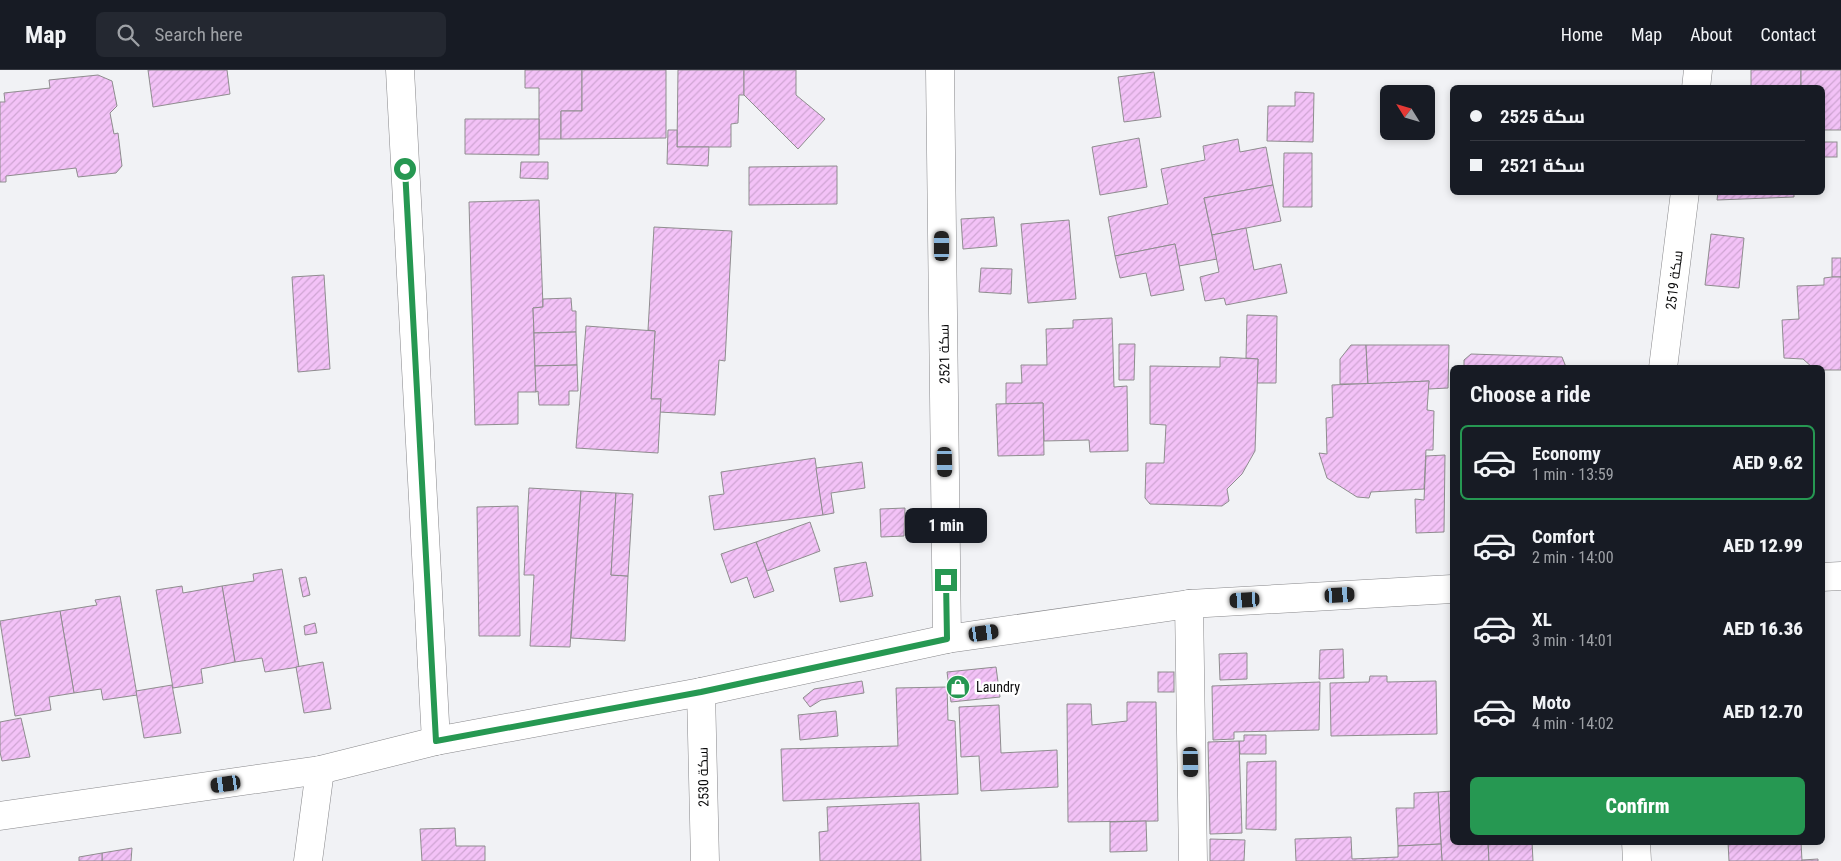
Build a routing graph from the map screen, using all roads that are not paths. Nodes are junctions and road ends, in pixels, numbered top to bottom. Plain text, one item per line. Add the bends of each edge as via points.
1 (400, 70) edge
2 (940, 70) edge
3 (1698, 70) edge
4 (1696, 85) edge
5 (1685, 195) edge
6 (1664, 365) edge
7 (1841, 576) edge
8 (1825, 577) edge
9 (1450, 589) edge
10 (1189, 604) junction
11 (947, 639) junction
12 (701, 692) junction
13 (436, 741) junction
14 (320, 770) junction
15 (0, 816) edge
16 (1636, 845) edge
17 (308, 861) edge
18 (705, 861) edge
19 (1193, 861) edge
20 (1636, 861) edge

1 - 13 street
2 - 11 street, سكة 2521
3 - 4 street
5 - 6 street, سكة 2519
7 - 8 street
9 - 10 street
10 - 11 street
10 - 19 street
11 - 12 street
12 - 13 street
12 - 18 street, سكة 2530
13 - 14 street
14 - 15 street
14 - 17 street
16 - 20 street

